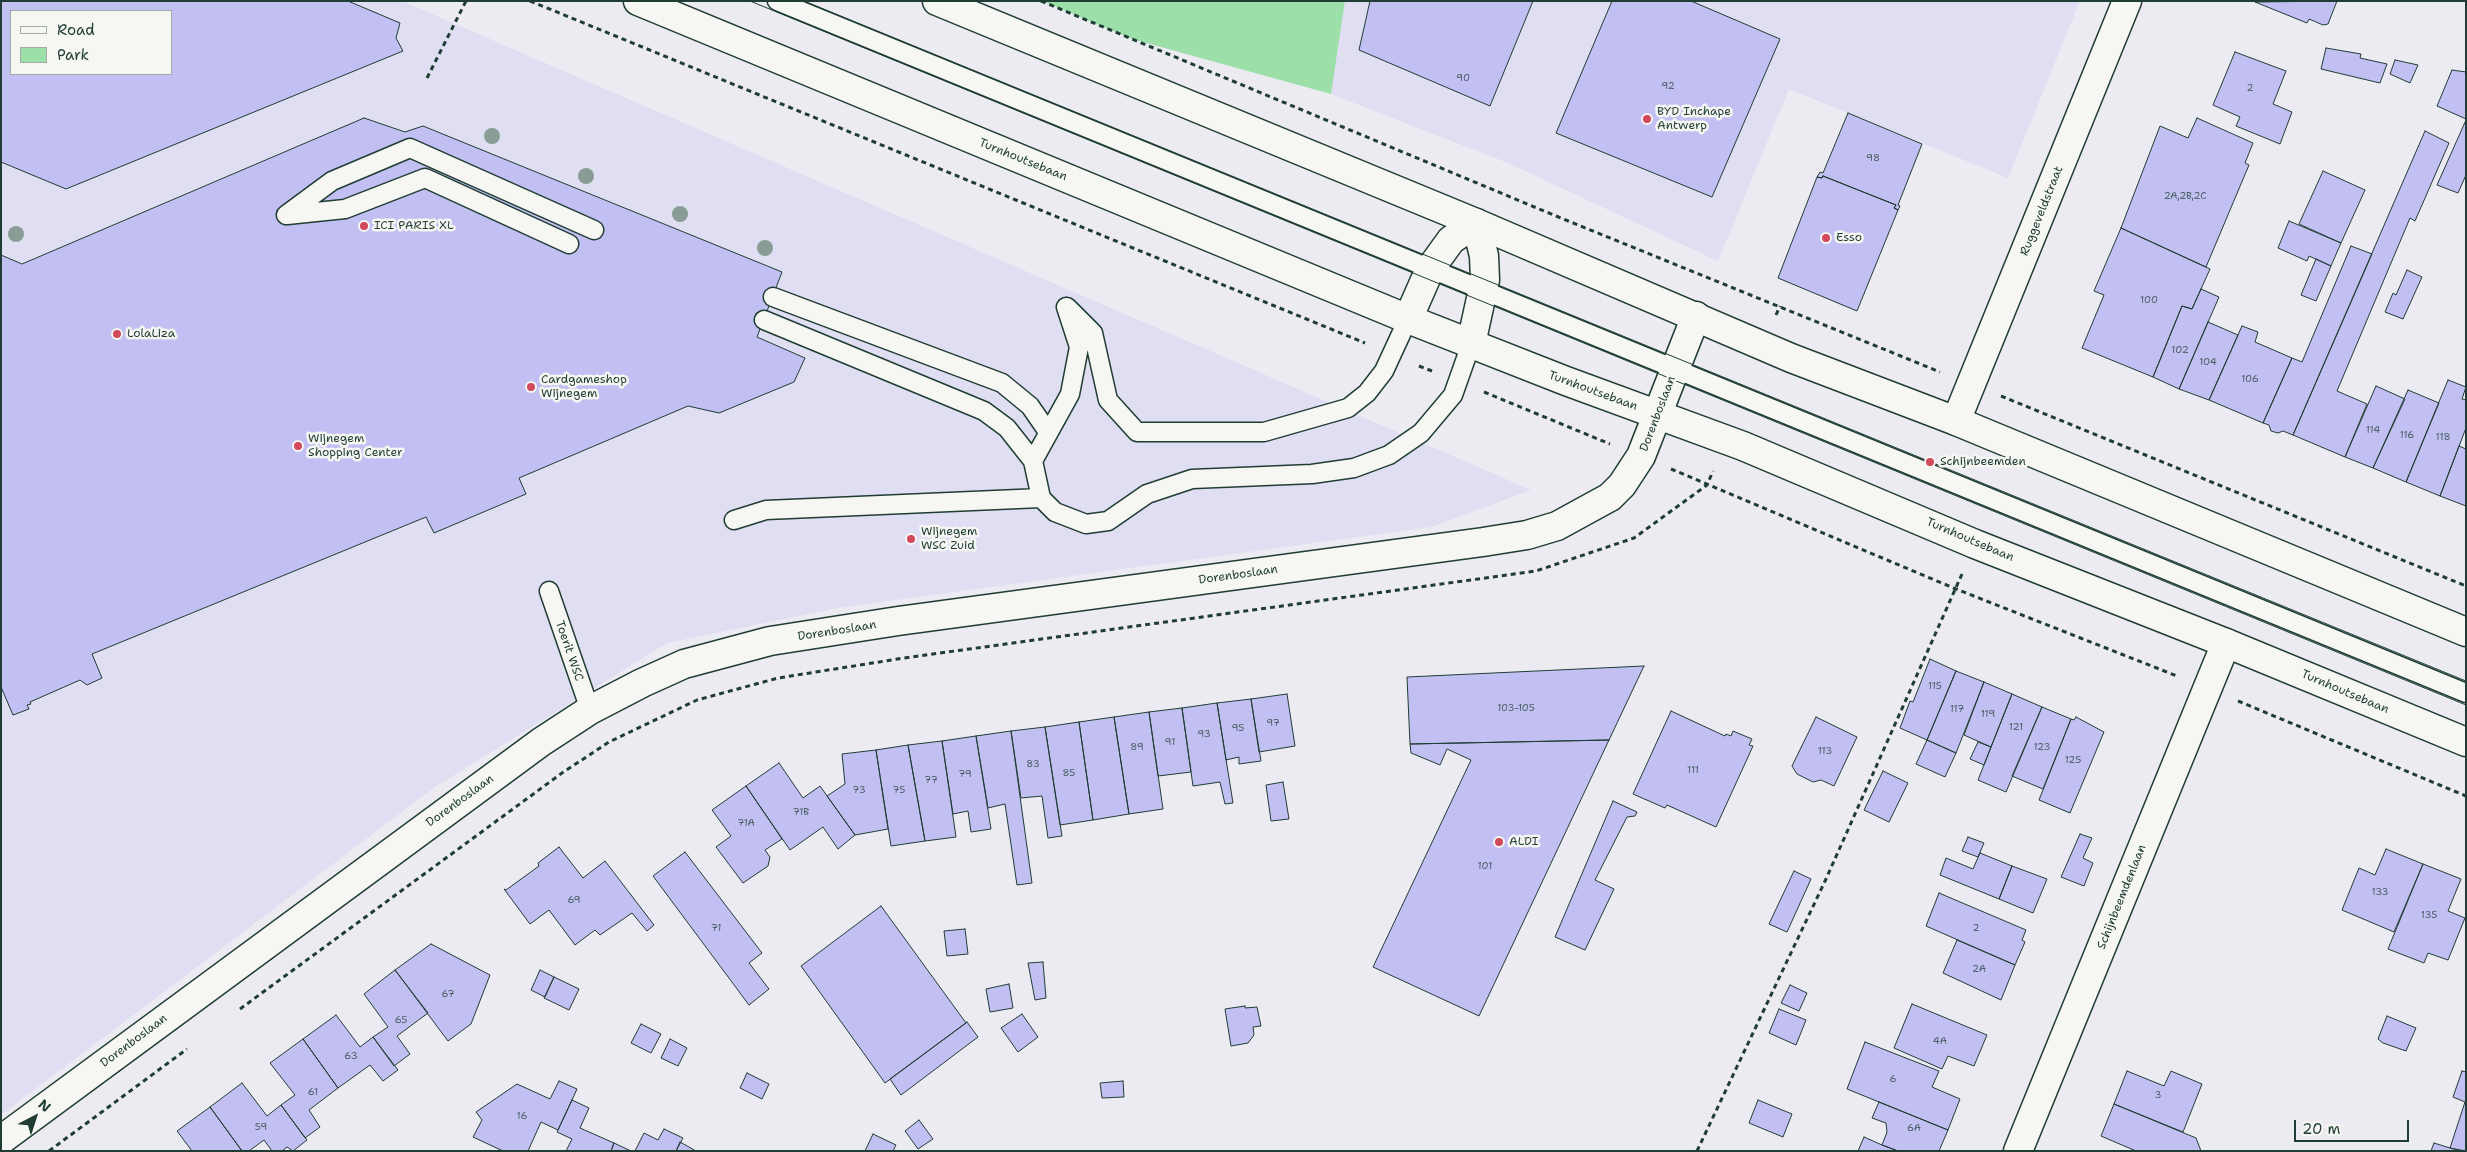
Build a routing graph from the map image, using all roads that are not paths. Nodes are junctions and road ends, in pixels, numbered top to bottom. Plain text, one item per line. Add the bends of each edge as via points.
1 (638, 1) edge
2 (777, 1) edge
3 (937, 1) edge
4 (2127, 1) edge
5 (1476, 223) junction
6 (594, 230) dead end
7 (569, 244) dead end
8 (1430, 269) junction
9 (1484, 291) junction
10 (774, 296) dead end
11 (1696, 316) junction
12 (1408, 319) junction
13 (764, 320) dead end
14 (1471, 344) junction
15 (1675, 369) junction
16 (1658, 415) junction
17 (1956, 421) junction
18 (1048, 432) junction
19 (1033, 461) junction
20 (1042, 498) junction
21 (734, 520) dead end
22 (549, 591) dead end
23 (2466, 632) edge
24 (2226, 643) junction
25 (2466, 693) edge
26 (590, 710) junction
27 (2466, 742) edge
28 (1, 1140) edge
29 (2018, 1151) edge

1 - 12 main road, Turnhoutsebaan
2 - 8 lane
3 - 5 main road
4 - 17 main road, Ruggeveldstraat
5 - 8 main road via 1451,240
5 - 9 main road via 1484,256
5 - 11 main road
6 - 7 lane via 410,148 332,181 286,215 345,209 425,178
8 - 9 lane
8 - 12 main road
9 - 14 main road
9 - 15 lane
10 - 18 lane via 1002,383 1030,406
11 - 15 main road, Dorenboslaan
11 - 17 main road via 1791,358
12 - 14 main road, Turnhoutsebaan
12 - 18 lane via 1384,370 1367,393 1348,408 1264,432 1137,432 1108,400 1093,333 1066,306 1078,347 1070,394
13 - 19 lane via 984,411 1007,428
14 - 16 main road, Turnhoutsebaan
14 - 20 lane via 1453,395 1421,433 1389,455 1354,468 1268,477 1192,479 1147,494 1108,522 1086,524 1055,512
15 - 16 main road, Dorenboslaan
15 - 25 lane
16 - 24 main road, Turnhoutsebaan via 1744,446 1975,544
16 - 26 main road, Dorenboslaan via 1641,456 1610,497 1556,526 1527,535 770,641 684,664
17 - 23 main road
18 - 19 lane
19 - 20 lane
20 - 21 lane via 766,510
22 - 26 lane, Toerit WSC
24 - 27 main road, Turnhoutsebaan
24 - 29 main road, Schijnbeemdenlaan
26 - 28 main road, Dorenboslaan via 541,742

